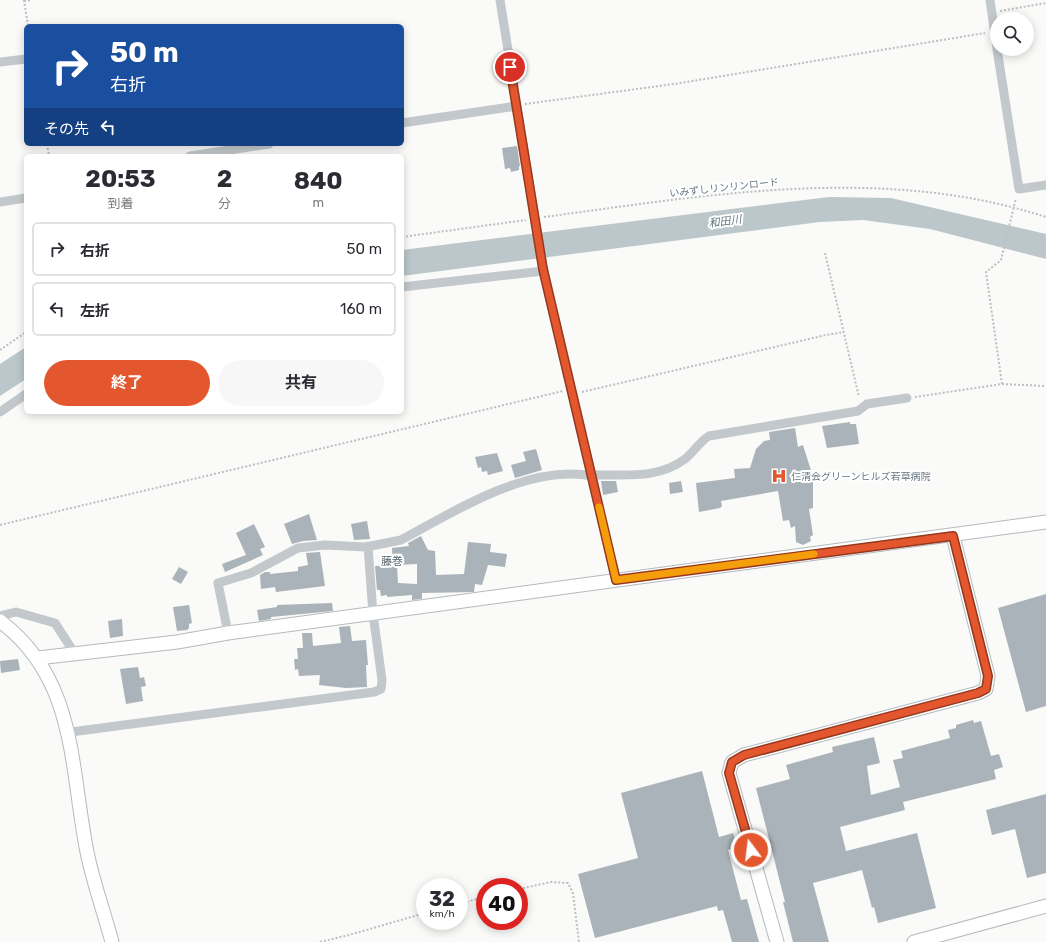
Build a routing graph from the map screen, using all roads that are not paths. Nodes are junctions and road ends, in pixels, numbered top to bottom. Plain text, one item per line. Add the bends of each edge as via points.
1 (500, 0) edge
2 (990, 0) edge
3 (991, 12) edge
4 (998, 56) edge
5 (24, 59) edge
6 (0, 62) edge
7 (516, 106) junction
8 (404, 123) edge
9 (256, 146) edge
10 (203, 154) edge
11 (1046, 185) edge
12 (24, 198) edge
13 (0, 202) edge
14 (544, 270) junction
15 (404, 287) edge
16 (24, 395) edge
17 (907, 398) road end
18 (0, 412) edge
19 (592, 476) junction
20 (1046, 522) edge
21 (953, 536) junction
22 (368, 546) junction
23 (616, 580) junction
24 (373, 614) junction
25 (0, 616) edge
26 (0, 621) edge
27 (228, 633) junction
28 (75, 654) junction
29 (38, 658) junction
30 (71, 732) dead end
31 (1046, 906) edge
32 (112, 942) edge
33 (777, 942) edge
34 (914, 942) edge

1 - 7 street
2 - 3 street
4 - 11 street via 1019,189
5 - 6 street
7 - 8 street
7 - 14 street
9 - 10 street
12 - 13 street
14 - 15 street
14 - 19 street
16 - 18 street
17 - 19 street via 867,404 858,411 709,436 685,459 671,468 654,474
19 - 22 street via 545,475 484,497 401,540
19 - 23 street
20 - 21 street
21 - 23 street
21 - 33 street via 988,676 986,689 744,755 732,762 729,773
22 - 24 street
22 - 27 street via 325,545 298,548 251,573 218,583
23 - 24 street
24 - 27 street
24 - 30 street via 382,680 381,689 374,692
25 - 28 street via 16,612 55,623
26 - 29 street
27 - 28 street
28 - 29 street
29 - 32 street via 58,698 72,750 87,852
31 - 34 street

